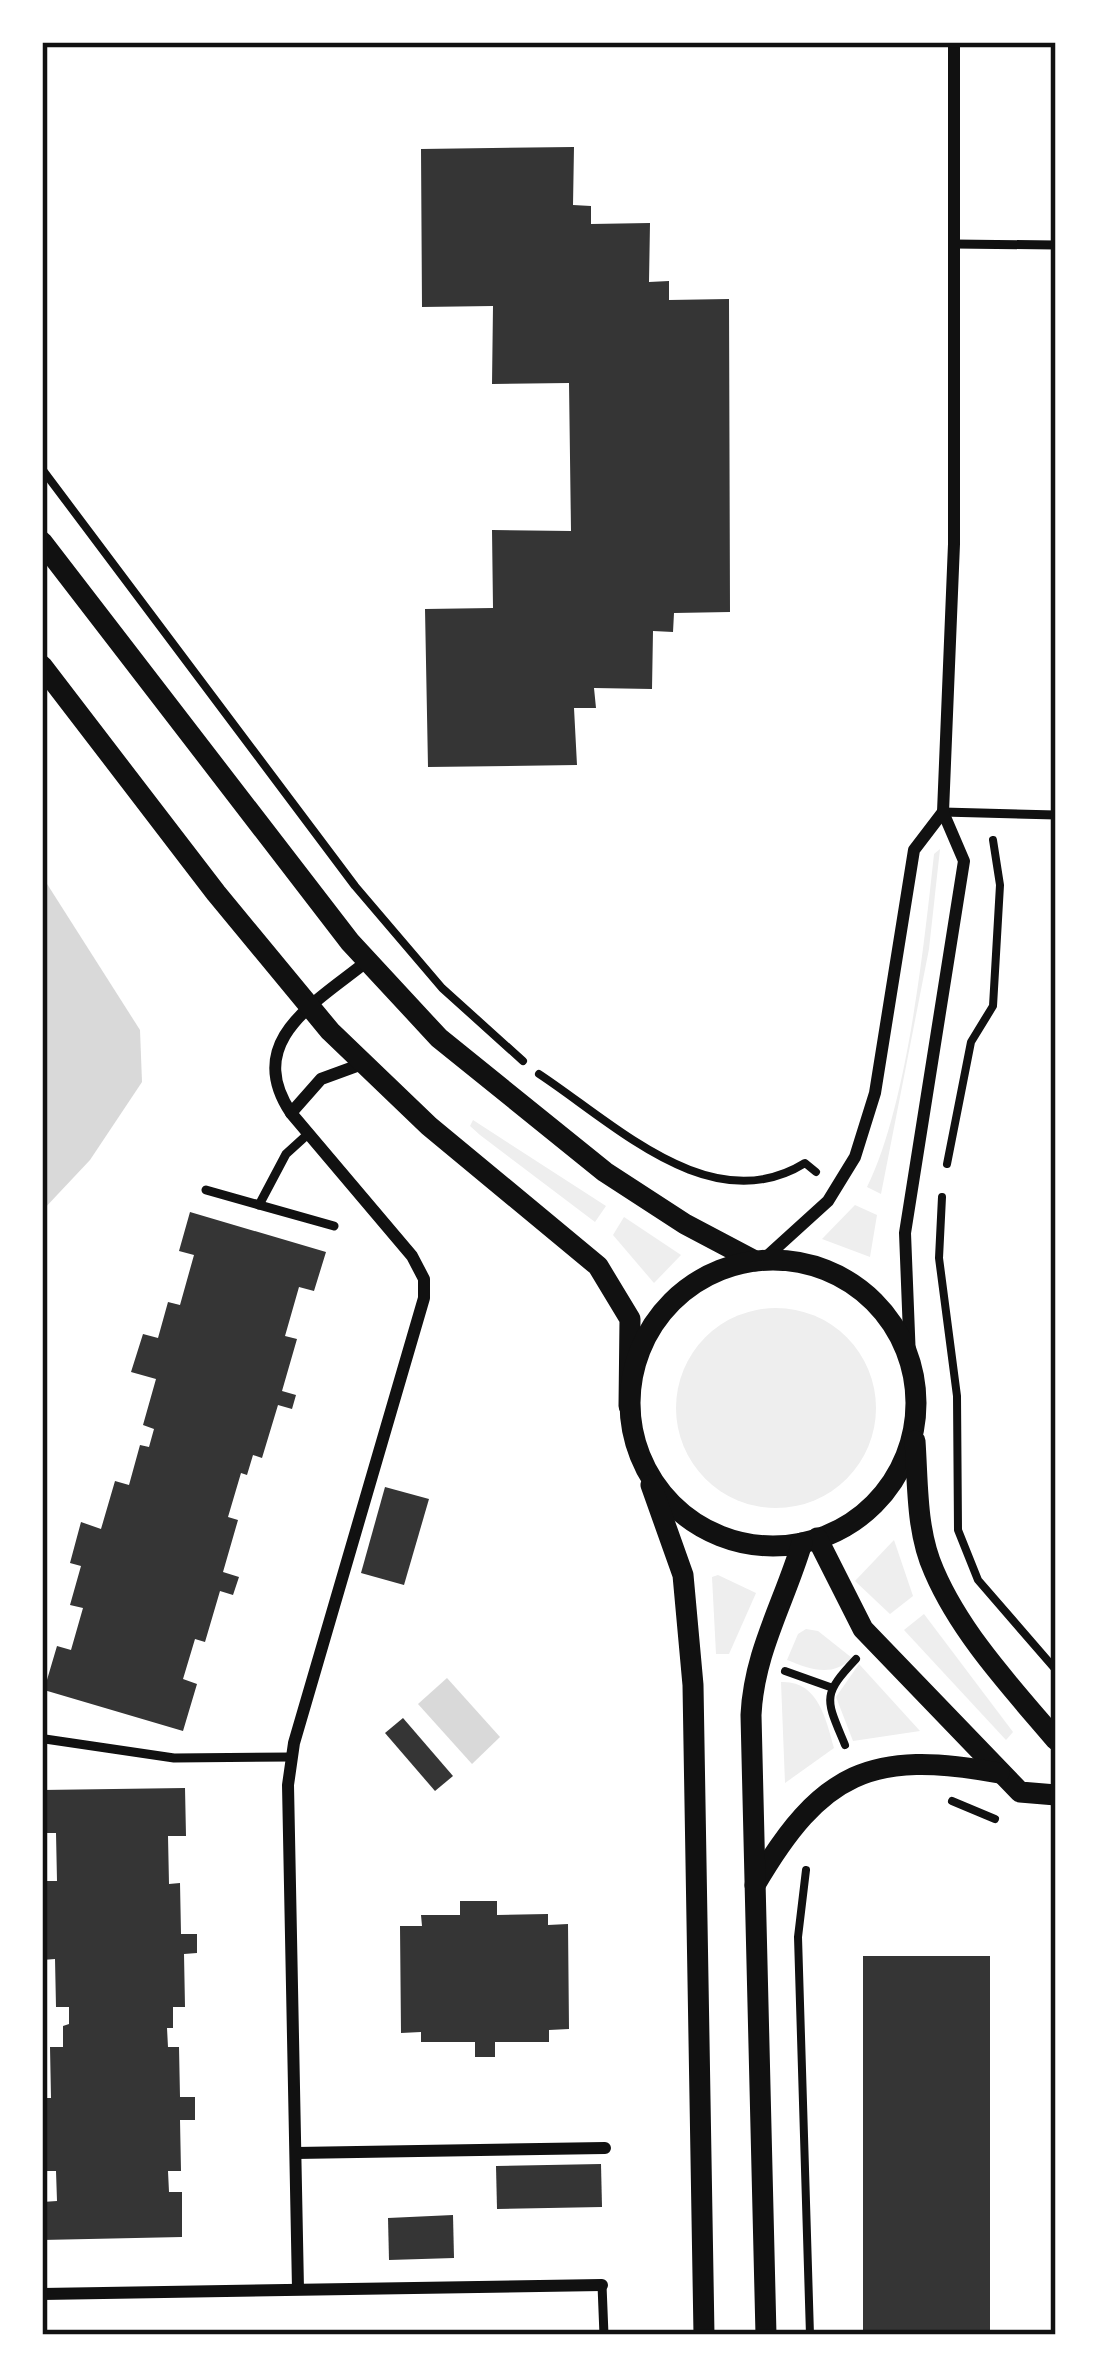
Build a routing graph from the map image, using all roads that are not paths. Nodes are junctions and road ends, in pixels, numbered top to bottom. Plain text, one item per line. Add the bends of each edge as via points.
1 (954, 42) edge
2 (954, 244) junction
3 (1056, 245) edge
4 (42, 542) edge
5 (42, 666) edge
6 (943, 812) junction
7 (1056, 815) edge
8 (366, 962) junction
9 (310, 1006) junction
10 (362, 1064) junction
11 (291, 1113) junction
12 (308, 1134) junction
13 (206, 1190) dead end
14 (259, 1205) junction
15 (334, 1226) dead end
16 (759, 1260) junction
17 (910, 1359) junction
18 (629, 1406) junction
19 (914, 1425) junction
20 (644, 1468) junction
21 (809, 1541) junction
22 (45, 1739) dead end
23 (1056, 1740) edge
24 (292, 1757) junction
25 (1001, 1773) junction
26 (1056, 1795) edge
27 (755, 1885) junction
28 (605, 2148) dead end
29 (296, 2153) junction
30 (602, 2284) joint
31 (298, 2289) junction
32 (42, 2294) edge
33 (604, 2335) edge
34 (704, 2335) edge
35 (766, 2335) edge

1 - 2 street
2 - 3 lane
2 - 6 street
4 - 8 street
5 - 9 street
6 - 7 lane
6 - 16 street via 914,850 874,1093 855,1156 828,1201
6 - 17 street via 964,861 905,1233
8 - 9 street
8 - 16 street via 439,1038 544,1126 685,1224
9 - 10 street
9 - 11 street via 283,1035 273,1070
10 - 11 street via 321,1079
10 - 18 street via 565,1235 610,1283 630,1318
11 - 12 street
12 - 14 lane via 286,1154
12 - 24 street via 412,1256 424,1298
13 - 14 lane
14 - 15 lane
16 - 17 street via 819,1267 853,1284 882,1310
16 - 18 street via 698,1280 654,1321 631,1376
17 - 19 street
18 - 20 street
19 - 21 street via 906,1457 879,1499 854,1521
19 - 23 street via 920,1517 933,1570 1007,1684
20 - 21 street via 686,1517 713,1534 745,1543
20 - 34 street via 683,1575 691,1651
21 - 25 street via 863,1629
21 - 27 street via 757,1656
22 - 24 lane via 174,1757
24 - 29 street
25 - 26 street via 1020,1792
25 - 27 street via 894,1763 855,1773 805,1810
27 - 35 street
28 - 29 street
29 - 31 street
30 - 31 street
30 - 33 lane
31 - 32 street

